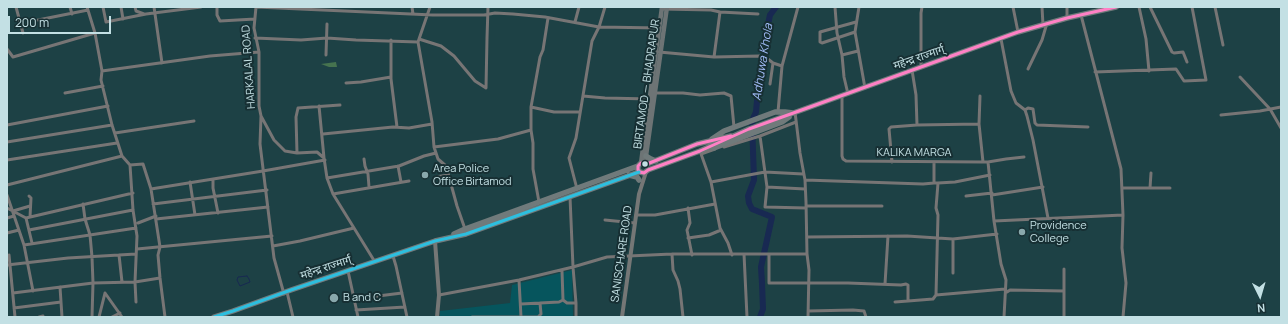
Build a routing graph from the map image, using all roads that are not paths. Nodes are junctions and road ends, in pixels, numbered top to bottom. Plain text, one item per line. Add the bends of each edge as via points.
1 (16, 7) edge
2 (70, 7) edge
3 (102, 7) edge
4 (121, 7) edge
5 (135, 7) edge
6 (154, 7) edge
7 (201, 7) edge
8 (217, 7) edge
9 (256, 7) edge
10 (412, 7) edge
11 (430, 7) edge
12 (488, 7) edge
13 (579, 7) edge
14 (605, 7) edge
15 (798, 7) edge
16 (834, 7) edge
17 (859, 7) edge
18 (922, 7) edge
19 (1013, 7) edge
20 (1042, 7) edge
21 (1067, 7) edge
22 (1116, 7) edge
23 (1139, 7) edge
24 (1150, 7) edge
25 (1192, 7) edge
26 (1215, 7) edge
27 (664, 8) edge
28 (87, 9) edge
29 (340, 9) edge
30 (1100, 9) edge
31 (720, 12) junction
32 (154, 13) junction
33 (72, 14) junction
34 (146, 14) junction
35 (413, 14) junction
36 (487, 14) junction
37 (758, 14) dead end
38 (428, 15) junction
39 (1081, 15) junction
40 (548, 18) junction
41 (1067, 18) junction
42 (124, 19) junction
43 (255, 19) junction
44 (38, 20) dead end
45 (574, 22) junction
46 (856, 22) junction
47 (327, 24) dead end
48 (1045, 24) junction
49 (599, 27) junction
50 (660, 28) junction
51 (837, 28) junction
52 (855, 32) junction
53 (1018, 32) junction
54 (23, 33) dead end
55 (95, 33) junction
56 (255, 38) junction
57 (327, 38) junction
58 (838, 38) junction
59 (1001, 39) junction
60 (391, 40) junction
61 (419, 41) junction
62 (1222, 45) dead end
63 (7, 49) edge
64 (858, 50) junction
65 (258, 52) junction
66 (658, 52) junction
67 (326, 55) dead end
68 (842, 55) junction
69 (714, 57) junction
70 (1187, 62) dead end
71 (162, 63) junction
72 (773, 63) junction
73 (782, 66) junction
74 (921, 67) junction
75 (1028, 69) dead end
76 (912, 70) junction
77 (102, 71) junction
78 (1149, 71) junction
79 (1095, 72) junction
80 (391, 77) junction
81 (1240, 77) dead end
82 (346, 83) dead end
83 (770, 84) dead end
84 (103, 86) junction
85 (865, 88) junction
86 (65, 93) dead end
87 (653, 93) junction
88 (848, 94) junction
89 (583, 96) junction
90 (842, 96) junction
91 (980, 96) dead end
92 (650, 99) junction
93 (340, 105) dead end
94 (108, 106) junction
95 (319, 106) junction
96 (531, 107) junction
97 (1281, 107) edge
98 (1270, 109) junction
99 (1025, 110) junction
100 (580, 112) junction
101 (778, 112) junction
102 (793, 113) junction
103 (1221, 115) dead end
104 (261, 116) junction
105 (194, 121) dead end
106 (796, 122) junction
107 (432, 124) junction
108 (979, 124) junction
109 (7, 125) edge
110 (112, 125) junction
111 (917, 125) junction
112 (397, 127) junction
113 (735, 127) junction
114 (1088, 127) dead end
115 (1281, 127) edge
116 (531, 130) junction
117 (759, 131) junction
118 (115, 133) junction
119 (323, 134) junction
120 (731, 136) junction
121 (710, 140) junction
122 (7, 142) edge
123 (117, 143) junction
124 (434, 147) junction
125 (702, 151) junction
126 (297, 153) junction
127 (436, 153) junction
128 (122, 156) junction
129 (646, 156) junction
130 (1024, 157) dead end
131 (325, 159) junction
132 (364, 159) dead end
133 (7, 160) edge
134 (657, 161) junction
135 (892, 162) junction
136 (934, 162) junction
137 (982, 162) junction
138 (988, 162) junction
139 (130, 165) junction
140 (398, 166) junction
141 (643, 168) junction
142 (263, 171) junction
143 (367, 171) junction
144 (765, 172) junction
145 (1151, 173) dead end
146 (804, 174) junction
147 (448, 175) junction
148 (628, 175) junction
149 (990, 175) junction
150 (436, 177) dead end
151 (327, 178) junction
152 (213, 179) junction
153 (639, 180) junction
154 (805, 180) junction
155 (408, 181) dead end
156 (190, 182) junction
157 (401, 182) junction
158 (711, 182) junction
159 (934, 183) junction
160 (938, 183) junction
161 (7, 185) edge
162 (369, 187) junction
163 (767, 187) junction
164 (1043, 187) junction
165 (1122, 188) junction
166 (1150, 188) junction
167 (1170, 188) dead end
168 (151, 189) junction
169 (805, 189) junction
170 (266, 190) junction
171 (577, 191) junction
172 (133, 193) junction
173 (7, 194) edge
174 (333, 194) junction
175 (570, 194) junction
176 (639, 194) junction
177 (992, 194) junction
178 (29, 196) dead end
179 (215, 196) junction
180 (966, 196) dead end
181 (193, 199) junction
182 (539, 202) junction
183 (83, 204) junction
184 (153, 204) junction
185 (715, 204) junction
186 (30, 206) junction
187 (882, 206) dead end
188 (268, 207) junction
189 (806, 207) junction
190 (7, 208) edge
191 (688, 208) junction
192 (133, 210) junction
193 (12, 211) junction
194 (218, 213) junction
195 (195, 215) junction
196 (636, 215) junction
197 (1123, 215) junction
198 (14, 216) junction
199 (7, 218) edge
200 (28, 218) junction
201 (156, 218) junction
202 (1048, 218) junction
203 (85, 219) junction
204 (605, 220) dead end
205 (994, 221) junction
206 (138, 223) dead end
207 (635, 223) junction
208 (136, 228) junction
209 (354, 228) junction
210 (465, 229) junction
211 (19, 230) junction
212 (29, 230) junction
213 (721, 230) junction
214 (7, 233) edge
215 (997, 234) junction
216 (90, 235) junction
217 (272, 236) junction
218 (888, 236) junction
219 (807, 237) junction
220 (938, 237) junction
221 (688, 238) junction
222 (445, 239) junction
223 (953, 239) junction
224 (435, 241) junction
225 (32, 243) junction
226 (24, 245) junction
227 (160, 246) junction
228 (273, 246) junction
229 (137, 249) junction
230 (136, 254) junction
231 (672, 254) junction
232 (744, 254) junction
233 (807, 254) junction
234 (9, 255) dead end
235 (119, 255) junction
236 (692, 255) junction
237 (732, 255) junction
238 (769, 255) junction
239 (393, 256) junction
240 (631, 256) junction
241 (92, 257) junction
242 (27, 262) junction
243 (375, 262) junction
244 (8, 264) edge
245 (573, 267) junction
246 (1064, 269) dead end
247 (562, 270) junction
248 (348, 271) junction
249 (953, 273) dead end
250 (160, 278) junction
251 (519, 280) junction
252 (122, 282) junction
253 (135, 282) junction
254 (93, 283) junction
255 (808, 283) junction
256 (885, 284) junction
257 (60, 287) junction
258 (1005, 289) junction
259 (33, 291) junction
260 (1064, 291) junction
261 (13, 293) junction
262 (286, 293) junction
263 (402, 293) junction
264 (439, 295) junction
265 (936, 295) junction
266 (354, 299) junction
267 (563, 300) junction
268 (908, 301) junction
269 (61, 302) junction
270 (136, 302) dead end
271 (895, 302) dead end
272 (540, 303) junction
273 (576, 303) junction
274 (521, 304) junction
275 (405, 307) junction
276 (14, 308) junction
277 (356, 310) junction
278 (808, 311) junction
279 (120, 313) junction
280 (234, 314) edge
281 (15, 317) edge
282 (62, 317) edge
283 (92, 317) edge
284 (99, 317) edge
285 (112, 317) edge
286 (122, 317) edge
287 (165, 317) edge
288 (214, 317) edge
289 (293, 317) edge
290 (358, 317) edge
291 (407, 317) edge
292 (437, 317) edge
293 (472, 317) edge
294 (479, 317) edge
295 (521, 317) edge
296 (576, 317) edge
297 (622, 317) edge
298 (683, 317) edge
299 (747, 317) edge
300 (808, 317) edge
301 (866, 317) edge
302 (1004, 317) edge
303 (1064, 317) edge
304 (1123, 317) edge

1 - 54 street
2 - 33 street
3 - 42 street via 106,22
4 - 42 street
5 - 34 street via 136,11
6 - 32 street
7 - 32 street
8 - 43 street via 220,21
9 - 29 street
9 - 43 street, HARKALAL ROAD
10 - 35 street
11 - 38 street
12 - 36 street
13 - 45 street
14 - 49 street
15 - 73 street
16 - 51 street
17 - 46 street
18 - 74 street
19 - 53 street
20 - 48 street
21 - 41 street
22 - 30 highway, महेन्द्र राज्मार्ग्
23 - 78 street
24 - 70 street via 1172,52 1183,52
25 - 78 street via 1206,80 1184,81 1176,69
26 - 62 street
27 - 31 street
27 - 50 main road, BIRTAMOD — BHADRAPUR
27 - 66 main road, BIRTAMOD — BHADRAPUR
28 - 33 street
28 - 55 street
29 - 35 street
30 - 39 highway, महेन्द्र राज्मार्ग्
31 - 37 street
31 - 69 street
32 - 34 street
32 - 71 street
33 - 44 street
34 - 42 street
35 - 38 street
36 - 38 street
36 - 40 street
36 - 61 street via 486,88 475,81 454,56 441,46
38 - 61 street
39 - 41 highway, महेन्द्र राज्मार्ग्
39 - 79 street
40 - 45 street
40 - 96 street
41 - 48 highway, महेन्द्र राज्मार्ग्
43 - 56 street, HARKALAL ROAD
45 - 49 street
46 - 51 street
46 - 52 street
47 - 57 street
48 - 53 highway, महेन्द्र राज्मार्ग्
48 - 75 street via 1042,40
49 - 50 street
49 - 89 street via 592,41
50 - 66 main road, BIRTAMOD — BHADRAPUR
51 - 58 street
51 - 58 street via 820,33 820,42
52 - 58 street
52 - 64 street
53 - 59 highway, महेन्द्र राज्मार्ग्
55 - 63 street via 13,57
55 - 77 street
56 - 57 street
56 - 65 street, HARKALAL ROAD
57 - 60 street
57 - 67 street
58 - 68 street
59 - 74 highway, महेन्द्र राज्मार्ग्
59 - 99 street via 1011,91 1016,103
60 - 61 street
60 - 80 street
61 - 107 street
64 - 68 street
64 - 85 street
65 - 71 street
65 - 104 street, HARKALAL ROAD
66 - 69 street
66 - 87 main road, BIRTAMOD — BHADRAPUR
68 - 88 street
69 - 72 street via 759,56
71 - 77 street
72 - 73 street
72 - 83 street
73 - 101 street
74 - 76 highway, महेन्द्र राज्मार्ग्
76 - 85 highway, महेन्द्र राज्मार्ग्
76 - 111 street
77 - 84 street
78 - 79 street
79 - 165 street via 1121,169
80 - 82 street
80 - 112 street
81 - 98 street
84 - 86 street
84 - 94 street
85 - 88 highway, महेन्द्र राज्मार्ग्
87 - 92 main road, BIRTAMOD — BHADRAPUR
87 - 113 street via 724,93 731,96
87 - 129 main road, BIRTAMOD — BHADRAPUR
88 - 90 highway, महेन्द्र राज्मार्ग्
89 - 92 street
89 - 100 street
90 - 102 highway, महेन्द्र राज्मार्ग्
90 - 135 street, KALIKA MARGA via 843,159
91 - 108 street
92 - 141 main road, BIRTAMOD — BHADRAPUR
93 - 95 street
94 - 109 street
94 - 110 street
95 - 119 street
95 - 126 street via 298,108
96 - 100 street via 554,112
96 - 116 street
97 - 98 street
98 - 103 street
98 - 115 street
99 - 114 street via 1033,109 1037,125
99 - 164 street
100 - 171 street via 576,138 569,158
101 - 102 highway
101 - 113 highway
102 - 106 street
102 - 117 highway, महेन्द्र राज्मार्ग्
104 - 126 street, HARKALAL ROAD via 280,147
104 - 142 street via 260,144
105 - 118 street
106 - 117 street
106 - 146 street
107 - 112 street via 409,128
107 - 124 street
108 - 111 street
108 - 137 street
110 - 118 street
110 - 122 street
111 - 135 street via 890,127
112 - 119 street
113 - 121 highway
116 - 124 street via 498,139
116 - 182 street via 533,169
117 - 120 highway, महेन्द्र राज्मार्ग् via 748,129
117 - 125 highway
117 - 125 street via 756,137
117 - 144 street
118 - 123 street
119 - 131 street
120 - 121 highway, महेन्द्र राज्मार्ग्
120 - 125 highway, महेन्द्र राज्मार्ग्
121 - 134 highway, महेन्द्र राज्मार्ग्
123 - 128 street
123 - 133 street
124 - 127 street
125 - 141 highway, महेन्द्र राज्मार्ग्
125 - 158 street
126 - 131 street, HARKALAL ROAD via 317,152
127 - 140 street
127 - 147 street via 438,159 446,166
128 - 139 street
128 - 161 street
129 - 134 highway
129 - 141 main road, BIRTAMOD — BHADRAPUR
130 - 138 street, KALIKA MARGA
131 - 142 street
131 - 151 street
132 - 143 street
134 - 141 highway, महेन्द्र राज्मार्ग्
135 - 136 street, KALIKA MARGA
136 - 137 street, KALIKA MARGA
136 - 159 street
137 - 138 street, KALIKA MARGA
138 - 149 street
139 - 168 street via 143,164
139 - 172 street
140 - 143 street
140 - 157 street
141 - 148 highway, महेन्द्र राज्मार्ग्
141 - 153 street, SANISCHARE ROAD
141 - 171 highway, महेन्द्र राज्मार्ग्
141 - 176 street, SANISCHARE ROAD
142 - 152 street
142 - 170 street
143 - 151 street
143 - 162 street
144 - 146 street
144 - 158 street
144 - 163 street
145 - 166 street
146 - 154 street
147 - 150 street
147 - 210 street
148 - 153 highway
148 - 171 highway, महेन्द्र राज्मार्ग्
149 - 160 street
149 - 177 street
151 - 174 street
152 - 156 street
152 - 179 street
153 - 176 street, SANISCHARE ROAD
154 - 159 street
154 - 169 street
155 - 157 street
156 - 168 street
156 - 181 street
157 - 162 street
158 - 185 street
159 - 160 street
160 - 220 street
162 - 174 street
163 - 169 street
163 - 189 street via 765,207
164 - 177 street
164 - 202 street
165 - 166 street
165 - 197 street
166 - 167 street
168 - 184 street
169 - 189 street
170 - 179 street
170 - 188 street
171 - 175 highway, महेन्द्र राज्मार्ग्
172 - 183 street
172 - 192 street
173 - 193 street
174 - 209 street
175 - 182 highway, महेन्द्र राज्मार्ग्
175 - 222 highway, महेन्द्र राज्मार्ग् via 466,234
175 - 245 street
176 - 196 street, SANISCHARE ROAD
177 - 180 street
177 - 205 street
178 - 186 street
179 - 181 street
179 - 194 street
181 - 184 street
181 - 195 street
182 - 210 highway, महेन्द्र राज्मार्ग्
183 - 200 street
183 - 203 street
184 - 201 street
185 - 191 street
185 - 213 street
186 - 193 street
186 - 200 street
187 - 189 street
188 - 194 street
188 - 217 street
189 - 219 street
190 - 193 street
191 - 196 street via 655,215
191 - 221 street
192 - 203 street
192 - 208 street
193 - 198 street
193 - 200 street
194 - 195 street
195 - 201 street
196 - 207 street, SANISCHARE ROAD
197 - 202 street
197 - 304 street via 1122,248 1126,283
198 - 199 street
198 - 211 street
200 - 212 street
201 - 206 street
201 - 227 street
202 - 205 street
203 - 212 street
203 - 216 street
204 - 207 street
205 - 215 street
207 - 240 street, SANISCHARE ROAD
208 - 216 street
208 - 229 street
209 - 228 street
209 - 243 street
210 - 222 highway, महेन्द्र राज्मार्ग्
211 - 214 street
211 - 226 street
212 - 225 street
213 - 221 street via 709,235
213 - 237 street
215 - 223 street
215 - 258 street via 1006,280
216 - 225 street
216 - 241 street
217 - 227 street
217 - 228 street
218 - 219 street
218 - 220 street
218 - 256 street
219 - 233 street
220 - 223 street
220 - 265 street
221 - 236 street
222 - 224 highway, महेन्द्र राज्मार्ग्
223 - 249 street
224 - 239 highway, महेन्द्र राज्मार्ग्
224 - 264 street
225 - 226 street
226 - 242 street
227 - 229 street
227 - 250 street
228 - 262 street via 277,271
229 - 230 street
230 - 235 street
230 - 253 street
231 - 236 street
231 - 240 street
231 - 298 street
232 - 237 street
232 - 238 street
232 - 299 street
233 - 238 street
233 - 255 street
234 - 244 street
235 - 241 street
235 - 252 street
236 - 237 street
238 - 255 street via 769,283
239 - 243 highway, महेन्द्र राज्मार्ग्
239 - 263 street
240 - 245 street via 607,257
240 - 297 street, SANISCHARE ROAD
241 - 242 street
241 - 254 street
242 - 244 street
242 - 259 street
243 - 248 highway, महेन्द्र राज्मार्ग्
244 - 261 street
245 - 247 street
245 - 273 street
246 - 260 street
247 - 251 street
247 - 267 street
248 - 262 highway, महेन्द्र राज्मार्ग्
248 - 266 street
250 - 253 street
250 - 287 street
251 - 264 street
251 - 274 street
252 - 253 street
252 - 254 street
253 - 270 street
254 - 257 street
254 - 283 street
255 - 256 street
255 - 278 street
256 - 268 street via 908,284
257 - 259 street
257 - 269 street
258 - 260 street via 1007,292
258 - 265 street
258 - 302 street
259 - 261 street
260 - 303 street
261 - 276 street
262 - 280 highway, महेन्द्र राज्मार्ग्
262 - 289 street
263 - 266 street
263 - 275 street
264 - 292 street
265 - 268 street via 933,299
266 - 277 street
267 - 272 street
267 - 273 street via 567,303
268 - 271 street
269 - 276 street
269 - 282 street
272 - 274 street
272 - 295 street via 540,316
273 - 296 street
274 - 295 street
275 - 277 street
275 - 291 street
276 - 281 street
277 - 290 street
278 - 300 street
278 - 301 street via 864,311
279 - 284 street via 105,293
279 - 285 street
279 - 286 street
280 - 288 highway, महेन्द्र राज्मार्ग्
293 - 294 street
294 - 295 street

